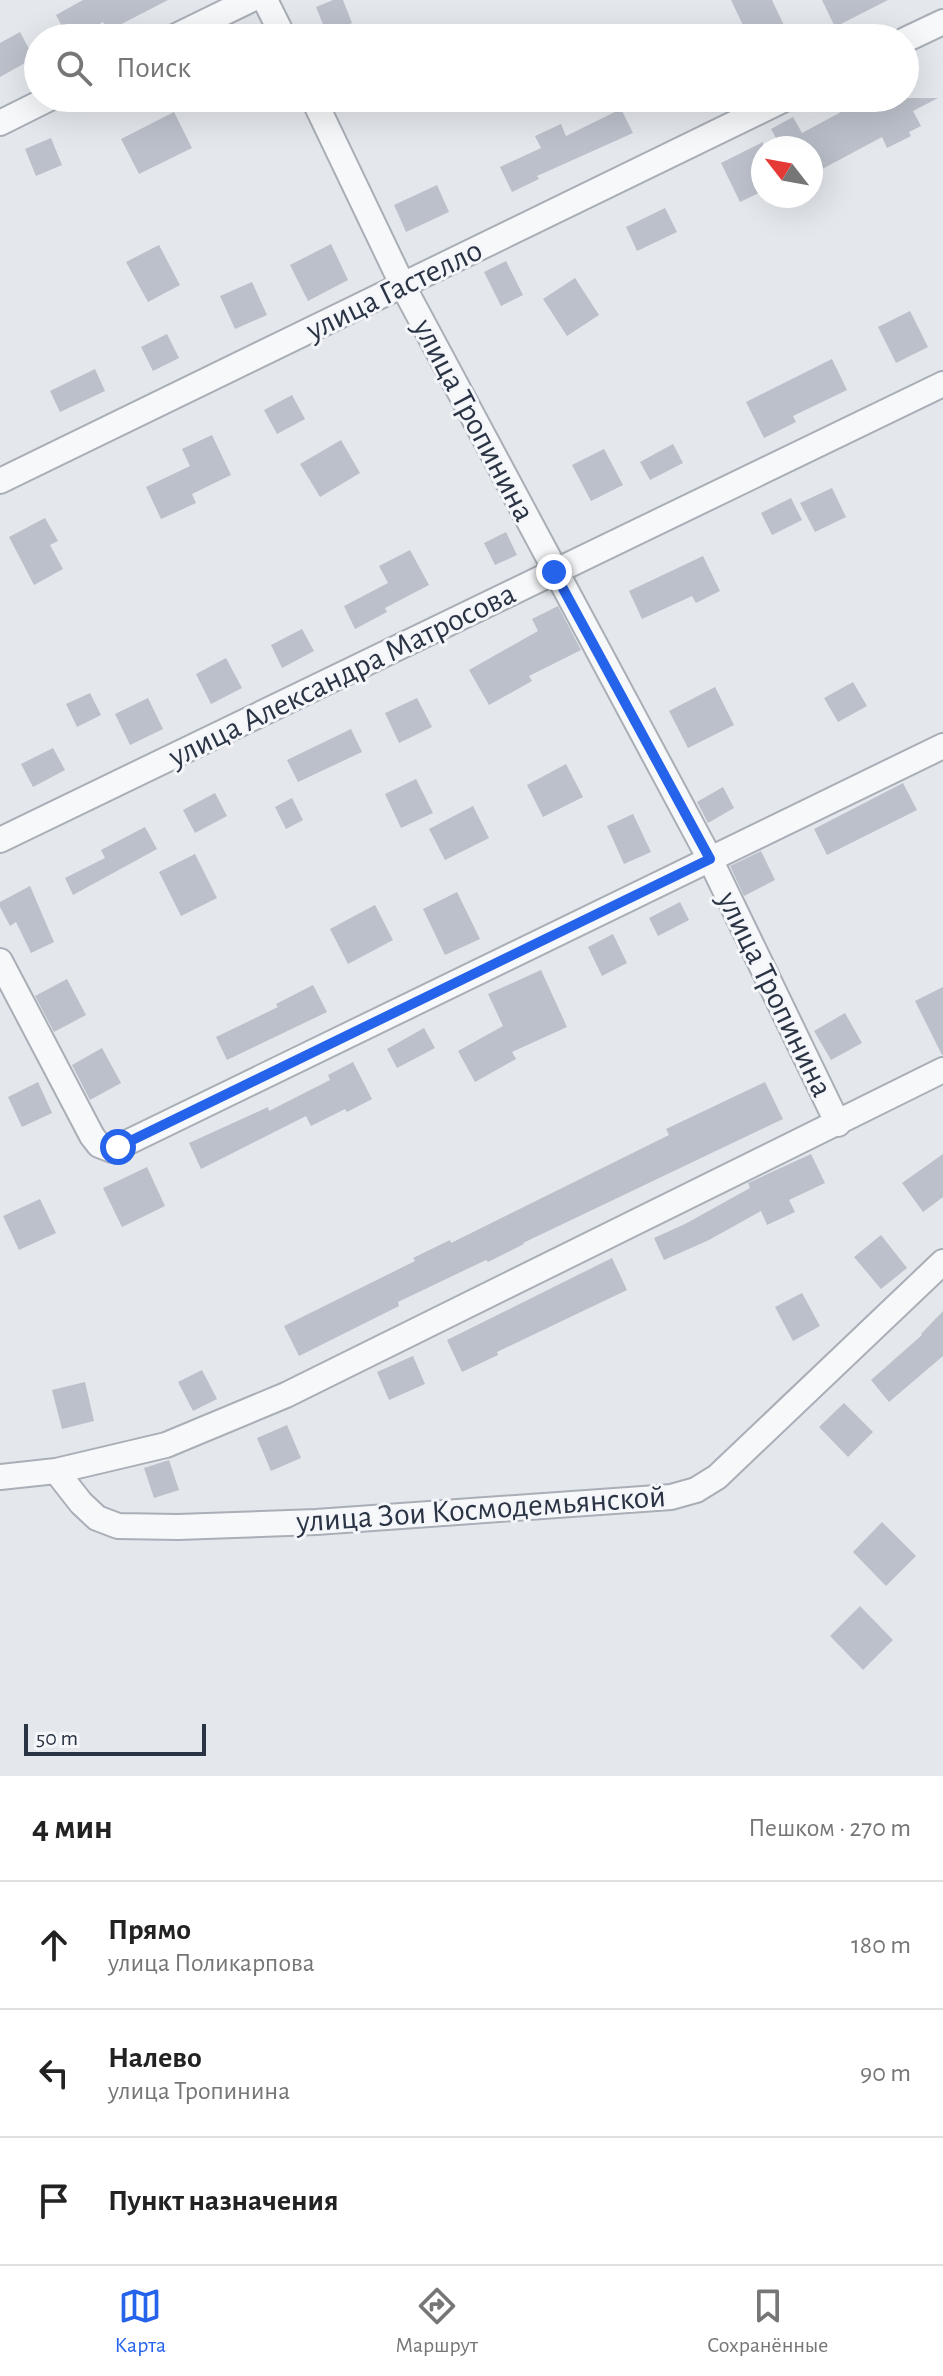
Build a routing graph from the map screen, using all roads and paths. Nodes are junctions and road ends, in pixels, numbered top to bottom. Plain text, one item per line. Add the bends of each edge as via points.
1 (250, 0) edge
2 (265, 0) edge
3 (943, 22) edge
4 (201, 24) edge
5 (277, 24) edge
6 (919, 33) edge
7 (24, 111) edge
8 (320, 112) edge
9 (758, 112) edge
10 (0, 123) edge
11 (403, 286) junction
12 (943, 384) edge
13 (0, 481) edge
14 (554, 572) junction
15 (943, 746) edge
16 (0, 840) edge
17 (710, 859) junction
18 (0, 961) edge
19 (943, 1070) edge
20 (838, 1124) junction
21 (943, 1262) edge
22 (56, 1471) junction
23 (0, 1477) edge

1 - 4 street
2 - 5 street
3 - 6 street
7 - 10 street
8 - 11 street, улица Тропинина
9 - 11 street, улица Гастелло
11 - 13 street, улица Гастелло
11 - 14 street, улица Тропинина
12 - 14 street, улица Александра Матросова
14 - 16 street, улица Александра Матросова
14 - 17 street, улица Тропинина
15 - 17 street
17 - 18 street via 105,1149 92,1136
17 - 20 street, улица Тропинина
19 - 20 street
20 - 22 street via 286,1395 166,1445
21 - 22 street, улица Зои Космодемьянской via 717,1477 671,1497 316,1522 118,1526 97,1518
22 - 23 street

